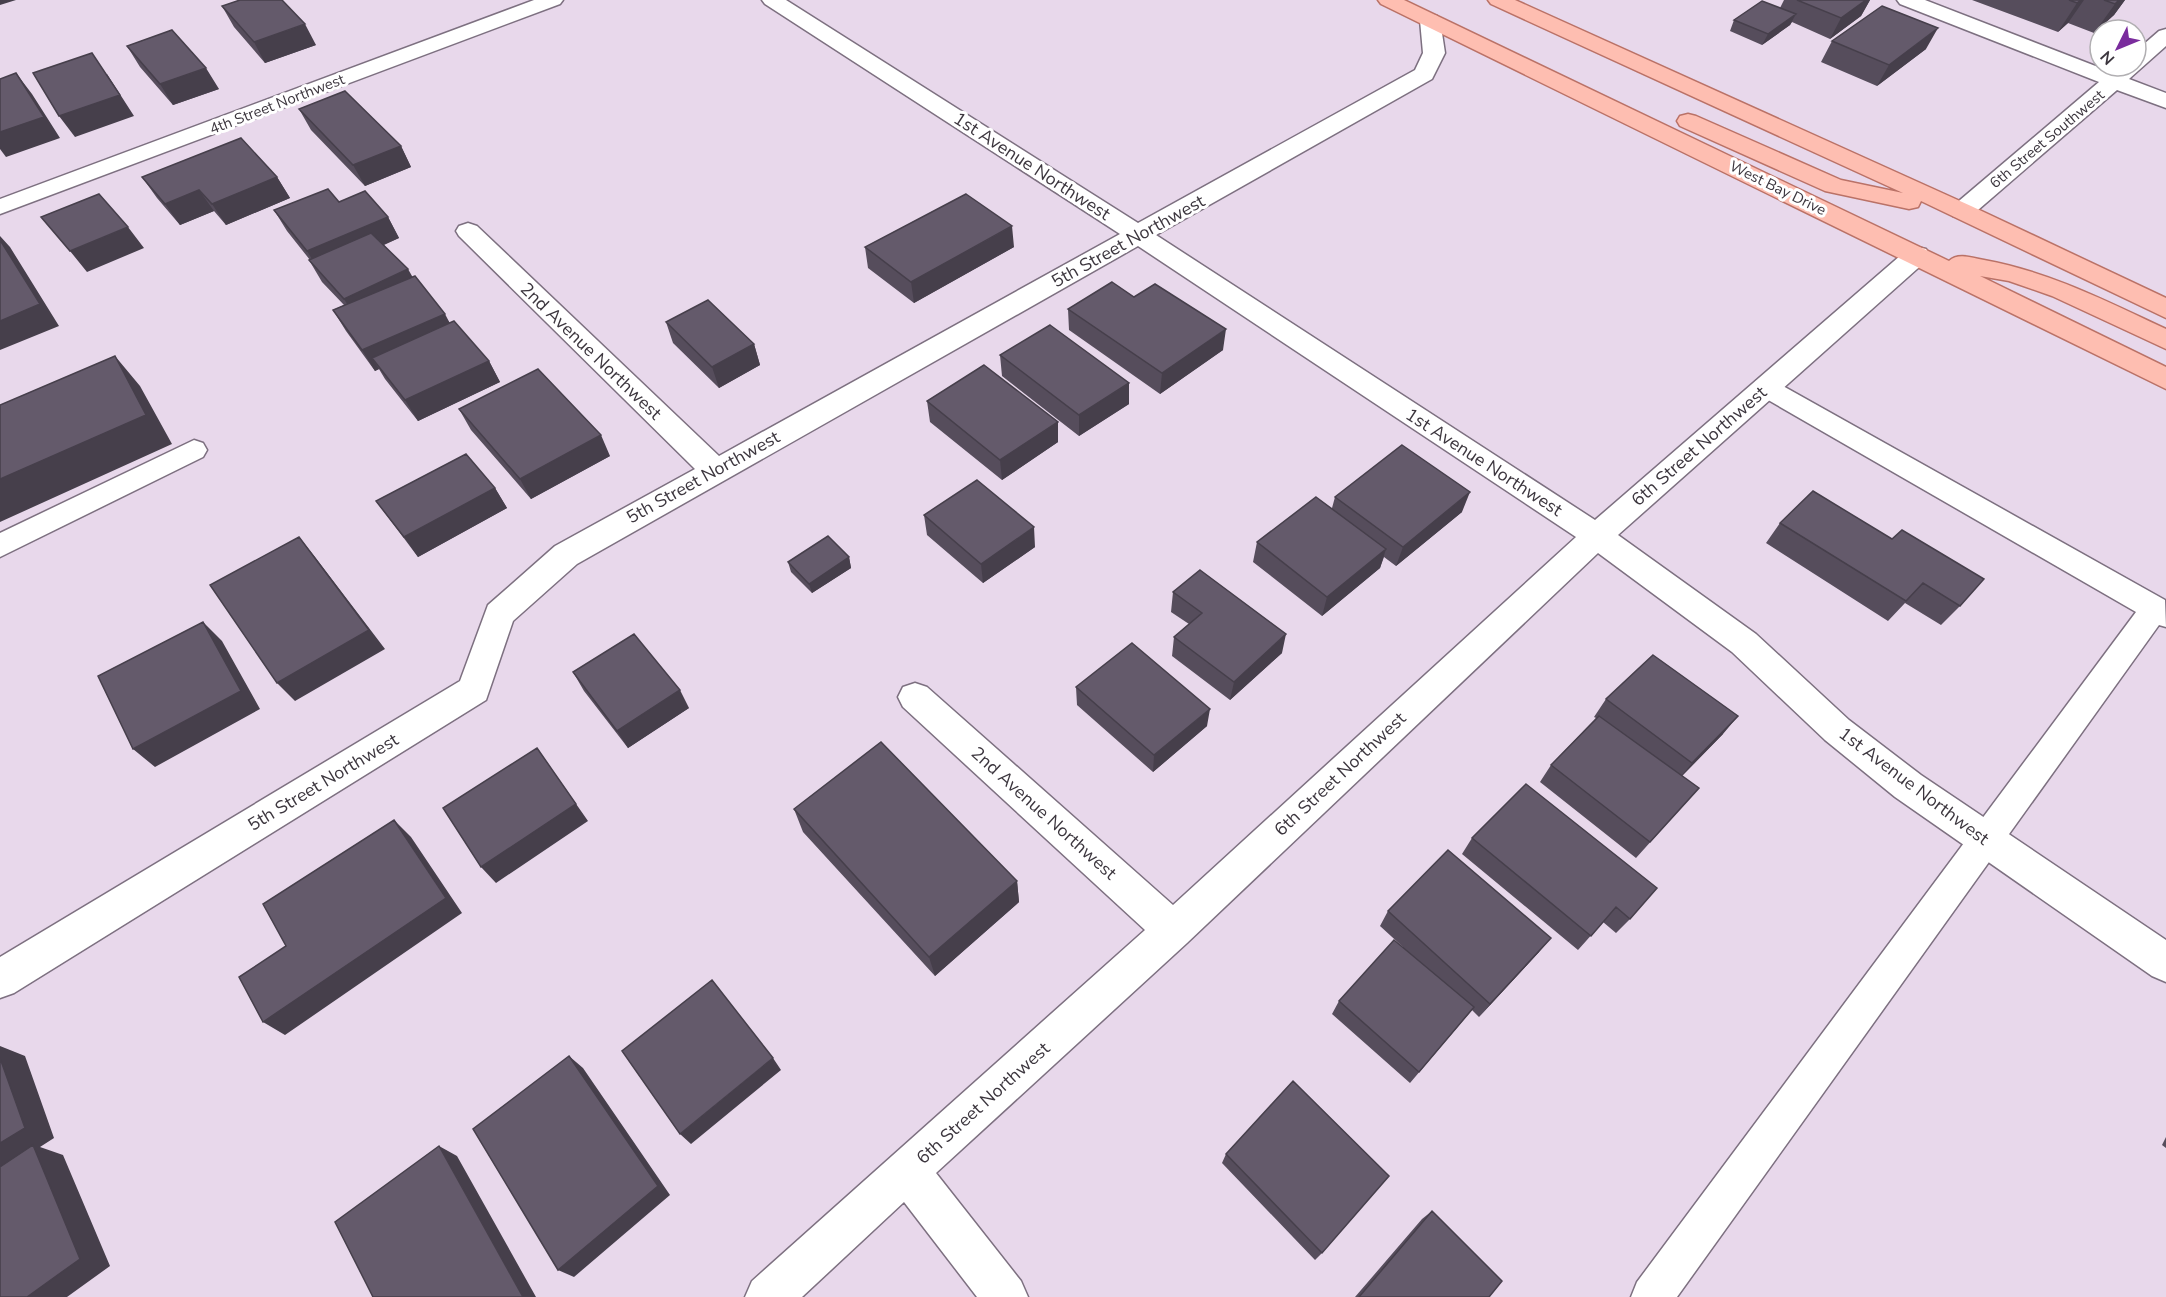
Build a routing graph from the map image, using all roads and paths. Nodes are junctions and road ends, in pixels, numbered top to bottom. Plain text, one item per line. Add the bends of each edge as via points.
1 (554, 0) edge
2 (772, 0) edge
3 (1388, 0) edge
4 (1498, 0) edge
5 (1908, 0) edge
6 (1430, 20) junction
7 (2166, 34) edge
8 (2148, 51) edge
9 (2088, 61) edge
10 (1535, 71) junction
11 (2118, 78) edge
12 (2132, 78) edge
13 (2166, 101) edge
14 (0, 207) edge
15 (1962, 211) junction
16 (468, 231) dead end
17 (1139, 235) junction
18 (1917, 255) junction
19 (2166, 309) edge
20 (2166, 340) edge
21 (2166, 379) edge
22 (1765, 387) junction
23 (194, 450) dead end
24 (715, 470) junction
25 (1597, 536) junction
26 (0, 546) edge
27 (2160, 611) edge
28 (915, 697) dead end
29 (1985, 839) junction
30 (1173, 930) junction
31 (2166, 963) edge
32 (0, 979) edge
33 (908, 1172) junction
34 (768, 1297) edge
35 (1005, 1297) edge
36 (1652, 1297) edge

1 - 14 street, 4th Street Northwest
2 - 17 street, 1st Avenue Northwest
3 - 6 main road, West Bay Drive
4 - 15 main road
5 - 9 street
6 - 10 main road, West Bay Drive
6 - 17 street, 5th Street Northwest via 1434,53 1424,74
7 - 8 street
10 - 15 main road via 1639,99 1834,186
10 - 18 main road, West Bay Drive
11 - 15 street, 6th Street Southwest
12 - 13 street
15 - 19 main road
16 - 24 street, 2nd Avenue Northwest
17 - 24 street, 5th Street Northwest
17 - 25 street, 1st Avenue Northwest
18 - 20 main road via 2014,274 2061,290
18 - 21 main road, West Bay Drive
18 - 22 street, 6th Street Northwest
22 - 25 street, 6th Street Northwest
22 - 27 lane
23 - 26 lane
24 - 32 street, 5th Street Northwest via 566,555 500,614 474,690
25 - 29 street, 1st Avenue Northwest via 1744,643 1838,730 1908,786
25 - 30 street, 6th Street Northwest
27 - 29 lane
28 - 30 street, 2nd Avenue Northwest
29 - 31 street, 1st Avenue Northwest
29 - 36 lane
30 - 33 street, 6th Street Northwest
33 - 34 street, 6th Street Northwest
33 - 35 street

